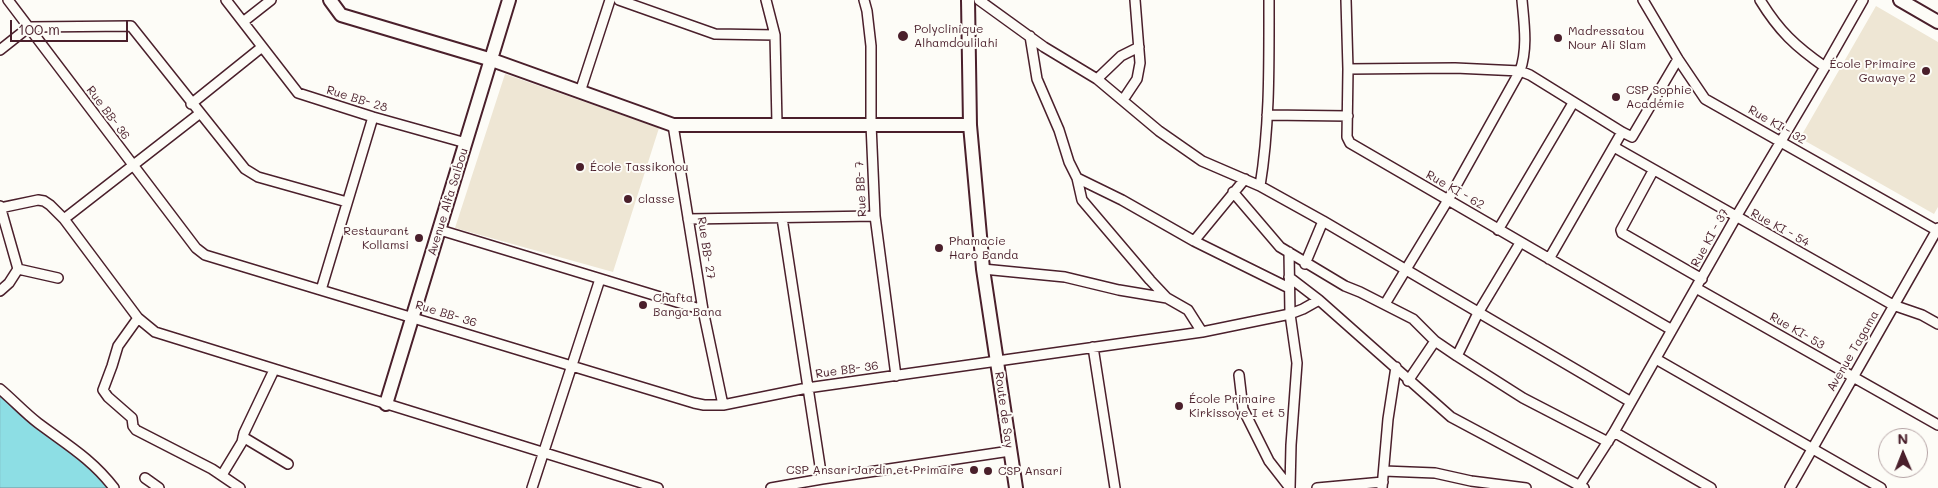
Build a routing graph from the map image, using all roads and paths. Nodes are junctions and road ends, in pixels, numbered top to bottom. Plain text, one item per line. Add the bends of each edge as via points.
1 (8, 0) edge
2 (226, 0) edge
3 (271, 0) edge
4 (330, 0) edge
5 (509, 0) edge
6 (610, 0) edge
7 (619, 0) edge
8 (766, 0) edge
9 (864, 0) edge
10 (968, 0) edge
11 (979, 0) edge
12 (1135, 0) edge
13 (1269, 0) edge
14 (1346, 0) edge
15 (1522, 0) edge
16 (1643, 0) edge
17 (1760, 0) edge
18 (1863, 0) edge
19 (1900, 0) edge
20 (243, 22) junction
21 (1938, 22) edge
22 (29, 27) junction
23 (775, 35) junction
24 (1030, 36) junction
25 (262, 47) junction
26 (1140, 47) junction
27 (0, 50) edge
28 (1678, 59) junction
29 (492, 60) junction
30 (1825, 66) junction
31 (1348, 69) junction
32 (1520, 71) junction
33 (1097, 79) junction
34 (580, 92) junction
35 (1123, 100) junction
36 (1573, 103) junction
37 (191, 104) junction
38 (199, 114) junction
39 (1267, 115) junction
40 (1348, 116) junction
41 (373, 117) junction
42 (777, 124) junction
43 (871, 124) junction
44 (673, 125) junction
45 (970, 125) junction
46 (1622, 132) junction
47 (1780, 141) junction
48 (466, 143) junction
49 (1614, 147) junction
50 (133, 165) junction
51 (1654, 171) junction
52 (1077, 178) junction
53 (1244, 179) junction
54 (1260, 186) junction
55 (1233, 192) junction
56 (1448, 200) junction
57 (347, 202) junction
58 (0, 207) edge
59 (875, 216) junction
60 (1736, 217) junction
61 (782, 218) junction
62 (64, 219) junction
63 (688, 219) junction
64 (1323, 220) junction
65 (440, 230) junction
66 (1498, 230) junction
67 (1937, 230) edge
68 (1194, 241) junction
69 (1520, 243) junction
70 (1289, 252) junction
71 (1549, 259) junction
72 (1305, 264) junction
73 (18, 269) junction
74 (983, 269) junction
75 (1406, 269) junction
76 (1289, 277) junction
77 (58, 278) dead end
78 (600, 278) junction
79 (1702, 278) junction
80 (1289, 288) junction
81 (1696, 288) junction
82 (321, 290) junction
83 (0, 291) edge
84 (1167, 298) junction
85 (1319, 300) junction
86 (1385, 304) junction
87 (1893, 305) junction
88 (703, 310) junction
89 (1478, 312) junction
90 (1290, 314) junction
91 (413, 317) junction
92 (138, 318) junction
93 (1938, 324) edge
94 (1672, 330) junction
95 (1202, 332) junction
96 (1435, 341) junction
97 (1093, 347) junction
98 (1457, 356) junction
99 (1656, 358) junction
100 (997, 361) junction
101 (572, 365) junction
102 (1396, 367) junction
103 (274, 370) junction
104 (1239, 374) dead end
105 (896, 376) junction
106 (1853, 377) junction
107 (1408, 381) junction
108 (807, 388) junction
109 (0, 389) edge
110 (1630, 402) junction
111 (386, 404) junction
112 (723, 405) junction
113 (1938, 425) edge
114 (1614, 432) junction
115 (243, 437) junction
116 (1608, 442) junction
117 (1812, 449) junction
118 (1010, 451) junction
119 (543, 453) junction
120 (288, 464) dead end
121 (1384, 471) junction
122 (222, 475) junction
123 (145, 478) dead end
124 (822, 479) junction
125 (1472, 484) edge
126 (1383, 485) edge
127 (1581, 487) edge
128 (114, 488) edge
129 (158, 488) edge
130 (240, 488) edge
131 (532, 488) edge
132 (658, 488) edge
133 (771, 488) edge
134 (1016, 488) edge
135 (1115, 488) edge
136 (1290, 488) edge
137 (1318, 488) edge
138 (1526, 488) edge
139 (1711, 488) edge
140 (1790, 488) edge
141 (1881, 488) edge

1 - 22 street, Rue BB- 36
2 - 20 street, Rue BB- 28
3 - 20 street
4 - 29 street via 341,15
5 - 29 street, Avenue Alfa Saibou
6 - 34 street
7 - 23 street via 715,34
8 - 23 street
9 - 43 street, Rue BB- 7 via 871,46
10 - 45 street, Route de Say
11 - 24 street
12 - 26 street
13 - 39 street
14 - 31 street, Rue KI - 62
15 - 32 street via 1525,38
16 - 28 street, Rue KI - 32
17 - 30 street via 1798,47
18 - 30 street, Rue KI - 37
19 - 21 street
20 - 25 street, Rue BB- 28
22 - 27 street
22 - 37 street via 131,26
22 - 50 street, Rue BB- 36
23 - 42 street
24 - 33 street
24 - 52 street via 1038,79
25 - 37 street
25 - 41 street, Rue BB- 28 via 298,93
26 - 33 street via 1121,56
26 - 35 street via 1137,79
28 - 46 street via 1634,135
28 - 47 street, Rue KI - 32 via 1706,98
29 - 34 street
29 - 48 street, Avenue Alfa Saibou
30 - 47 street, Rue KI - 37
31 - 32 street
31 - 40 street, Rue KI - 62
32 - 36 street
32 - 56 street
33 - 35 street
34 - 44 street
35 - 53 street via 1159,131 1202,161
36 - 46 street
36 - 66 street
37 - 38 street
38 - 50 street
38 - 57 street via 251,173
39 - 40 street
39 - 54 street via 1266,151
40 - 56 street, Rue KI - 62 via 1347,137 1350,143
41 - 48 street, Rue BB- 28
41 - 57 street
42 - 43 street
42 - 44 street
43 - 45 street
43 - 59 street, Rue BB- 7
44 - 63 street, Rue BB- 27
45 - 74 street, Route de Say
46 - 49 street
47 - 60 street, Rue KI - 37
47 - 67 street, Rue KI - 32
48 - 65 street, Avenue Alfa Saibou
49 - 51 street, Rue KI - 54
49 - 71 street
50 - 62 street
50 - 82 street, Rue BB- 36 via 196,248 205,255
51 - 60 street, Rue KI - 54
51 - 79 street via 1622,233
52 - 68 street
52 - 84 street via 1082,200
53 - 54 street
53 - 55 street
54 - 64 street
55 - 68 street
55 - 70 street via 1277,245
56 - 66 street, Rue KI - 62
56 - 75 street
57 - 82 street
58 - 62 street via 44,201
58 - 73 street
59 - 61 street
59 - 105 street, Rue BB- 7
60 - 79 street, Rue KI - 37
60 - 87 street, Rue KI - 54
61 - 63 street
61 - 108 street
62 - 92 street
63 - 88 street, Rue BB- 27
64 - 72 street
64 - 75 street
65 - 78 street
65 - 91 street, Avenue Alfa Saibou
66 - 69 street, Rue KI - 62
67 - 87 street, Avenue Tagama
68 - 80 street
69 - 71 street, Rue KI - 62
69 - 89 street
70 - 72 street
70 - 76 street
71 - 94 street, Rue KI - 62
72 - 86 street
73 - 77 street
73 - 83 street
74 - 84 street via 1065,277
74 - 100 street, Route de Say
75 - 86 street
75 - 89 street
76 - 80 street
76 - 85 street
78 - 88 street
78 - 101 street
79 - 81 street, Rue KI - 37
80 - 90 street
81 - 94 street, Rue KI - 37
81 - 106 street, Rue KI- 53
82 - 91 street, Rue BB- 36
84 - 95 street via 1188,310
85 - 90 street, Rue BB- 36
85 - 102 street
86 - 96 street via 1414,319
87 - 93 street, Rue KI - 54
87 - 106 street, Avenue Tagama
88 - 112 street, Rue BB- 27
89 - 98 street
89 - 110 street
90 - 95 street, Rue BB- 36
90 - 136 street via 1297,363
91 - 101 street, Rue BB- 36
91 - 111 street, Avenue Alfa Saibou
92 - 103 street via 165,336
92 - 122 street via 118,346 103,390 132,418 132,426 136,430
94 - 99 street, Rue KI - 37
95 - 97 street, Rue BB- 36
96 - 98 street
96 - 107 street
97 - 100 street, Rue BB- 36
97 - 135 street
98 - 116 street via 1523,398
99 - 110 street, Rue KI - 37
99 - 117 street
100 - 105 street, Rue BB- 36
100 - 118 street, Route de Say
101 - 112 street, Rue BB- 36 via 694,403
101 - 119 street
102 - 107 street
102 - 121 street
103 - 111 street
103 - 115 street
104 - 136 street via 1242,409 1269,461
105 - 108 street, Rue BB- 36
106 - 113 street, Rue KI- 53
106 - 117 street, Avenue Tagama
107 - 127 street via 1451,418
108 - 112 street, Rue BB- 36
108 - 124 street
109 - 128 street via 38,423 93,464
110 - 114 street, Rue KI - 37
111 - 119 street
114 - 116 street, Rue KI - 37
114 - 139 street
115 - 120 street
115 - 122 street
116 - 127 street, Rue KI - 37
117 - 140 street, Avenue Tagama
117 - 141 street
118 - 124 street
118 - 134 street, Route de Say
119 - 131 street
119 - 132 street
121 - 125 street via 1436,473
121 - 126 street
122 - 130 street
123 - 129 street
124 - 133 street
125 - 138 street
126 - 137 street

